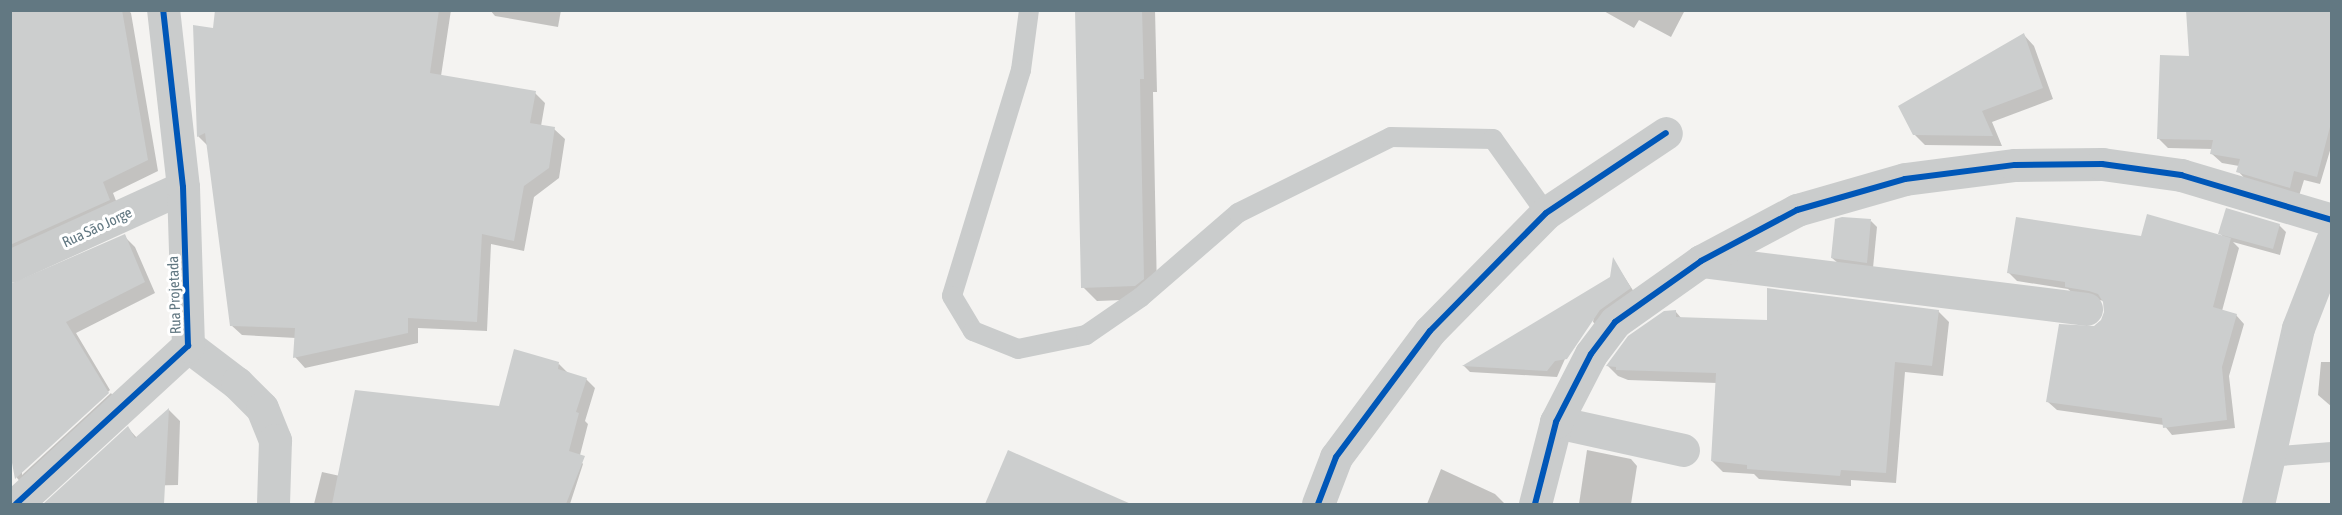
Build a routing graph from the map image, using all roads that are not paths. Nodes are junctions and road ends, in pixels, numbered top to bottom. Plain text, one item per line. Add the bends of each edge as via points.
1 (163, 10) edge
2 (1029, 10) edge
3 (1666, 133) dead end
4 (183, 187) junction
5 (1546, 213) junction
6 (2331, 220) edge
7 (2331, 241) edge
8 (1701, 261) junction
9 (10, 266) edge
10 (2086, 309) dead end
11 (188, 346) junction
12 (1557, 422) junction
13 (1683, 450) dead end
14 (2331, 452) edge
15 (2268, 457) junction
16 (16, 504) edge
17 (273, 504) edge
18 (1318, 504) edge
19 (1535, 504) edge
20 (2258, 504) edge

1 - 4 street, Rua Projetada
2 - 5 lane via 1022,70 951,296 973,331 1000,342 1018,349 1086,335 1141,297 1238,213 1391,137 1493,140
3 - 5 street
4 - 9 street, Rua São Jorge
4 - 11 street, Rua Projetada
5 - 18 street via 1430,331 1336,457
6 - 8 street via 2181,175 2102,164 2015,165 1905,179 1797,210
7 - 15 street via 2298,327
8 - 10 street
8 - 12 street via 1615,322 1590,354
11 - 16 street, Rua Projetada
11 - 17 street via 237,383 262,408 274,440
12 - 13 street
12 - 19 street
14 - 15 lane
15 - 20 street

